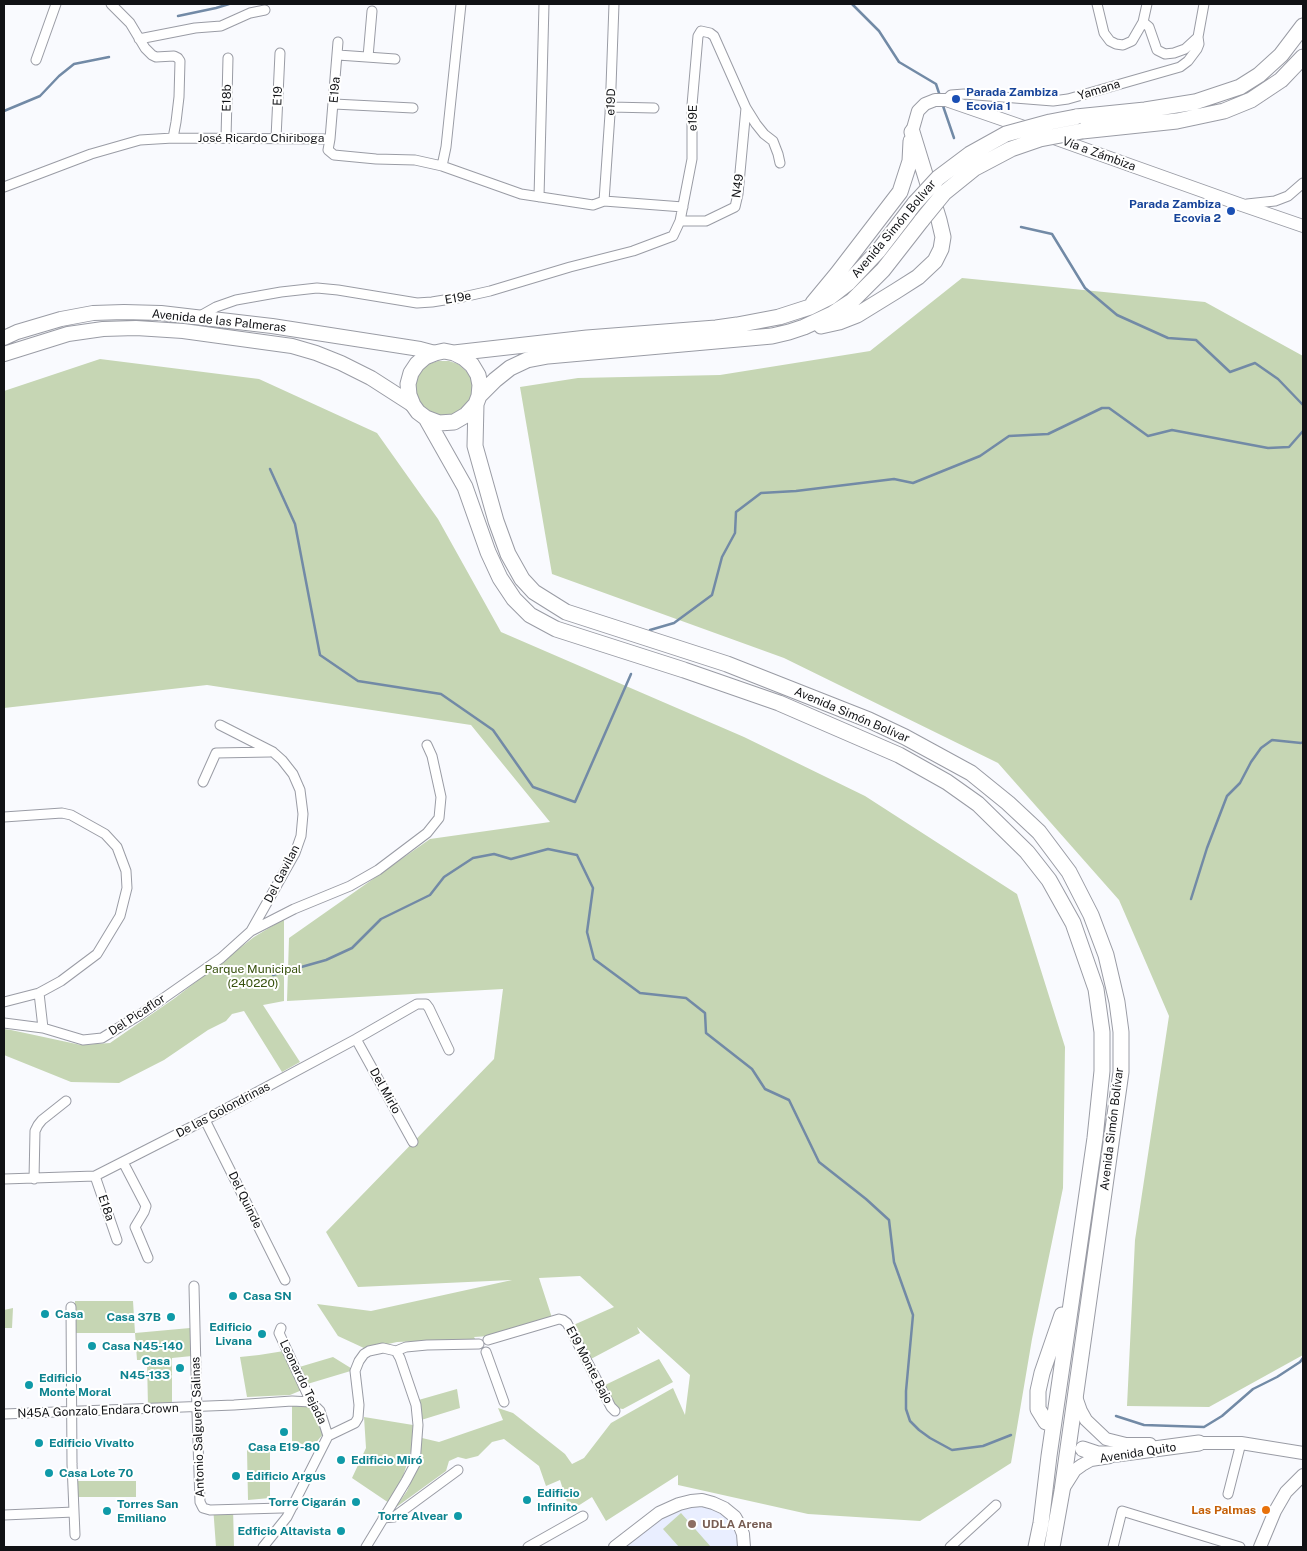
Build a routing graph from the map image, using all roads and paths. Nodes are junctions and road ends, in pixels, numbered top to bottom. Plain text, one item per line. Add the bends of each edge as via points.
1 (56, 4) edge
2 (111, 4) edge
3 (461, 4) edge
4 (544, 4) edge
5 (614, 4) edge
6 (1097, 4) edge
7 (1147, 4) edge
8 (1204, 4) edge
9 (265, 10) dead end
10 (372, 11) dead end
11 (1144, 22) junction
12 (1303, 26) edge
13 (1198, 37) junction
14 (139, 38) junction
15 (338, 42) dead end
16 (280, 53) dead end
17 (338, 55) junction
18 (368, 56) junction
19 (1303, 56) edge
20 (228, 58) dead end
21 (395, 58) dead end
22 (36, 60) dead end
23 (946, 100) junction
24 (334, 104) junction
25 (611, 107) junction
26 (413, 108) dead end
27 (654, 108) dead end
28 (746, 108) junction
29 (912, 132) junction
30 (173, 138) junction
31 (226, 138) junction
32 (276, 138) junction
33 (330, 138) junction
34 (780, 163) dead end
35 (442, 166) junction
36 (1303, 183) edge
37 (4, 187) edge
38 (539, 197) junction
39 (604, 201) junction
40 (1239, 204) junction
41 (683, 207) junction
42 (680, 221) junction
43 (1303, 226) edge
44 (673, 236) joint
45 (236, 300) junction
46 (810, 307) junction
47 (200, 316) junction
48 (234, 321) junction
49 (804, 327) junction
50 (4, 338) edge
51 (587, 338) junction
52 (427, 351) junction
53 (454, 353) junction
54 (4, 354) edge
55 (477, 400) junction
56 (413, 405) junction
57 (426, 418) junction
58 (220, 725) dead end
59 (427, 745) dead end
60 (273, 752) junction
61 (203, 782) dead end
62 (4, 817) edge
63 (251, 931) junction
64 (221, 958) joint
65 (38, 993) junction
66 (4, 1002) edge
67 (4, 1022) edge
68 (43, 1028) junction
69 (356, 1040) junction
70 (449, 1050) dead end
71 (66, 1101) dead end
72 (205, 1120) junction
73 (413, 1142) dead end
74 (123, 1162) junction
75 (95, 1176) junction
76 (4, 1179) edge
77 (34, 1179) junction
78 (117, 1240) dead end
79 (148, 1258) dead end
80 (285, 1280) dead end
81 (1074, 1283) junction
82 (194, 1286) dead end
83 (71, 1307) dead end
84 (281, 1328) dead end
85 (484, 1342) junction
86 (396, 1351) junction
87 (1075, 1394) junction
88 (311, 1402) junction
89 (504, 1402) dead end
90 (196, 1406) junction
91 (72, 1411) junction
92 (615, 1411) dead end
93 (4, 1414) edge
94 (1046, 1422) dead end
95 (328, 1436) junction
96 (1199, 1443) junction
97 (1241, 1443) junction
98 (1083, 1449) dead end
99 (1303, 1453) edge
100 (458, 1470) dead end
101 (1303, 1475) edge
102 (1062, 1491) junction
103 (1228, 1494) dead end
104 (996, 1505) dead end
105 (293, 1506) junction
106 (74, 1512) junction
107 (4, 1515) edge
108 (583, 1516) dead end
109 (383, 1518) junction
110 (75, 1535) dead end
111 (263, 1547) edge
112 (366, 1547) edge
113 (528, 1547) edge
114 (615, 1547) edge
115 (744, 1547) edge
116 (950, 1547) edge
117 (1036, 1547) edge
118 (1052, 1547) edge
119 (1113, 1547) edge
120 (1240, 1547) edge
121 (1260, 1547) edge

1 - 22 street
2 - 14 street via 130,23
3 - 35 street
4 - 38 street
5 - 25 street, e19D
6 - 11 street via 1104,33 1116,44 1132,41
7 - 11 street
8 - 13 street, Yamana
9 - 14 street via 221,26
10 - 18 street
11 - 13 street via 1157,50 1165,54 1185,49
12 - 46 highway, Avenida Simón Bolívar, bridge via 1281,55 1240,87 1195,102 1050,122 1006,134 970,154 938,178 848,284
13 - 23 street, Yamana via 1200,44 1194,55 1180,67 1068,99 1053,101 964,94 950,96
14 - 30 street via 152,55 174,56 180,61
15 - 17 street, E19a
16 - 32 street, E19
17 - 18 street
17 - 24 street, E19a
18 - 21 street
19 - 49 highway, Avenida Simón Bolívar, bridge via 1281,80 1251,100 1224,111 1178,121 1082,131 1040,140 1011,149 975,168 944,193 883,270 852,300
20 - 31 street, E18b
23 - 29 street via 925,104 918,111
23 - 40 street, Vía a Zámbiza
24 - 26 street
24 - 33 street, E19a
25 - 27 street
25 - 39 street, e19D
28 - 34 street via 773,142
28 - 41 street, e19E via 714,36 701,31 692,105 692,159
28 - 42 street, N49 via 734,207 706,221
29 - 46 highway via 910,161 900,192
29 - 49 highway via 943,237 935,261 918,277 857,315 824,326
30 - 31 street, José Ricardo Chiriboga
30 - 37 street, José Ricardo Chiriboga via 127,143
31 - 32 street, José Ricardo Chiriboga
32 - 33 street, José Ricardo Chiriboga
33 - 35 street, José Ricardo Chiriboga via 328,150 334,155 415,160
35 - 38 street, José Ricardo Chiriboga
36 - 40 street via 1288,196 1275,201
38 - 39 street, José Ricardo Chiriboga via 593,205
39 - 41 street, José Ricardo Chiriboga
40 - 43 street, Vía a Zámbiza
41 - 42 street, e19E
42 - 44 street, e19E
44 - 45 street, E19e via 633,251 490,292 432,302 405,302 317,288
45 - 47 street, E19e
45 - 48 street
46 - 51 highway, Avenida Simón Bolívar via 737,326
47 - 48 main road, Avenida de las Palmeras
47 - 50 main road, Avenida de las Palmeras via 161,312 94,314 61,319
48 - 52 main road, Avenida de las Palmeras
49 - 55 highway, Avenida Simón Bolívar via 772,336 527,360 495,380
51 - 52 highway via 566,335 436,343 431,344
51 - 53 highway, Avenida Simón Bolívar
52 - 53 highway
52 - 56 highway via 416,364 408,384
53 - 55 highway via 472,365 478,375
54 - 56 main road, Avenida de las Palmeras via 68,334 104,329 201,333 292,346 316,353 371,378
55 - 57 highway via 466,415 454,422 439,423
55 - 87 highway, Avenida Simón Bolívar via 475,446 496,522 508,554 522,579 534,592 566,612 727,664 905,736 971,773 1008,803 1039,832 1069,872 1091,915 1106,955 1121,1032 1120,1081
56 - 57 highway
57 - 81 highway, Avenida Simón Bolívar via 464,487 500,578 530,615 556,629 779,703 898,755 978,804 1049,880 1073,922 1085,954 1096,989 1102,1032 1102,1071 1095,1138
58 - 60 street, Del Gavilan
59 - 63 street via 442,797 439,818 428,833 378,870 350,886
60 - 61 street via 216,753
60 - 63 street, Del Gavilan via 293,774 300,790 302,829 295,853
62 - 65 street via 71,815 105,834 117,847 126,871 127,888 120,916 97,954 61,981
63 - 64 street, Del Gavilan
64 - 68 street, Del Picaflor via 102,1038 83,1040
65 - 66 street
65 - 68 street
67 - 68 street, Del Picaflor
69 - 70 street, De las Golondrinas via 417,1004 426,1004
69 - 72 street, De las Golondrinas
69 - 73 street, Del Mirlo
71 - 77 street via 42,1120 35,1131
72 - 74 street, De las Golondrinas
72 - 80 street, Del Quinde
74 - 75 street, De las Golondrinas
74 - 79 street via 146,1206 134,1227
75 - 77 street, De las Golondrinas
75 - 78 street, E18a
76 - 77 street, De las Golondrinas
81 - 94 highway via 1039,1383 1038,1409
81 - 117 highway, Avenida Simón Bolívar
82 - 90 street, Antonio Salguero Salinas
83 - 91 street
84 - 88 street, Leonardo Tejada via 279,1332
85 - 86 street via 406,1347
85 - 89 street via 492,1344 486,1352
85 - 92 street, E19 Monte Bajo via 563,1320
86 - 95 street via 383,1348 364,1354 355,1371 358,1418 355,1423
86 - 109 street via 416,1405 417,1446 415,1464
87 - 96 street, Avenida Quito via 1086,1420 1106,1439 1126,1444
87 - 102 highway, Avenida Simón Bolívar
88 - 90 street, N45A Gonzalo Endara Crown
88 - 95 street, Leonardo Tejada via 320,1411
90 - 91 street, N45A Gonzalo Endara Crown
90 - 105 street, Antonio Salguero Salinas via 200,1502 203,1508
91 - 93 street, N45A Gonzalo Endara Crown
91 - 106 street
95 - 105 street
96 - 97 street, Avenida Quito
96 - 98 highway via 1110,1455
96 - 102 street, Avenida Quito via 1091,1460 1075,1470
97 - 99 street, Avenida Quito
97 - 103 street
100 - 109 street via 394,1518
101 - 121 street via 1286,1492
102 - 118 highway, Avenida Simón Bolívar
104 - 116 street
105 - 111 street
106 - 107 street
106 - 110 street
108 - 113 street
109 - 112 street
114 - 115 street via 659,1513 679,1504 702,1500 724,1508 735,1517 743,1534
119 - 120 street via 1122,1511

